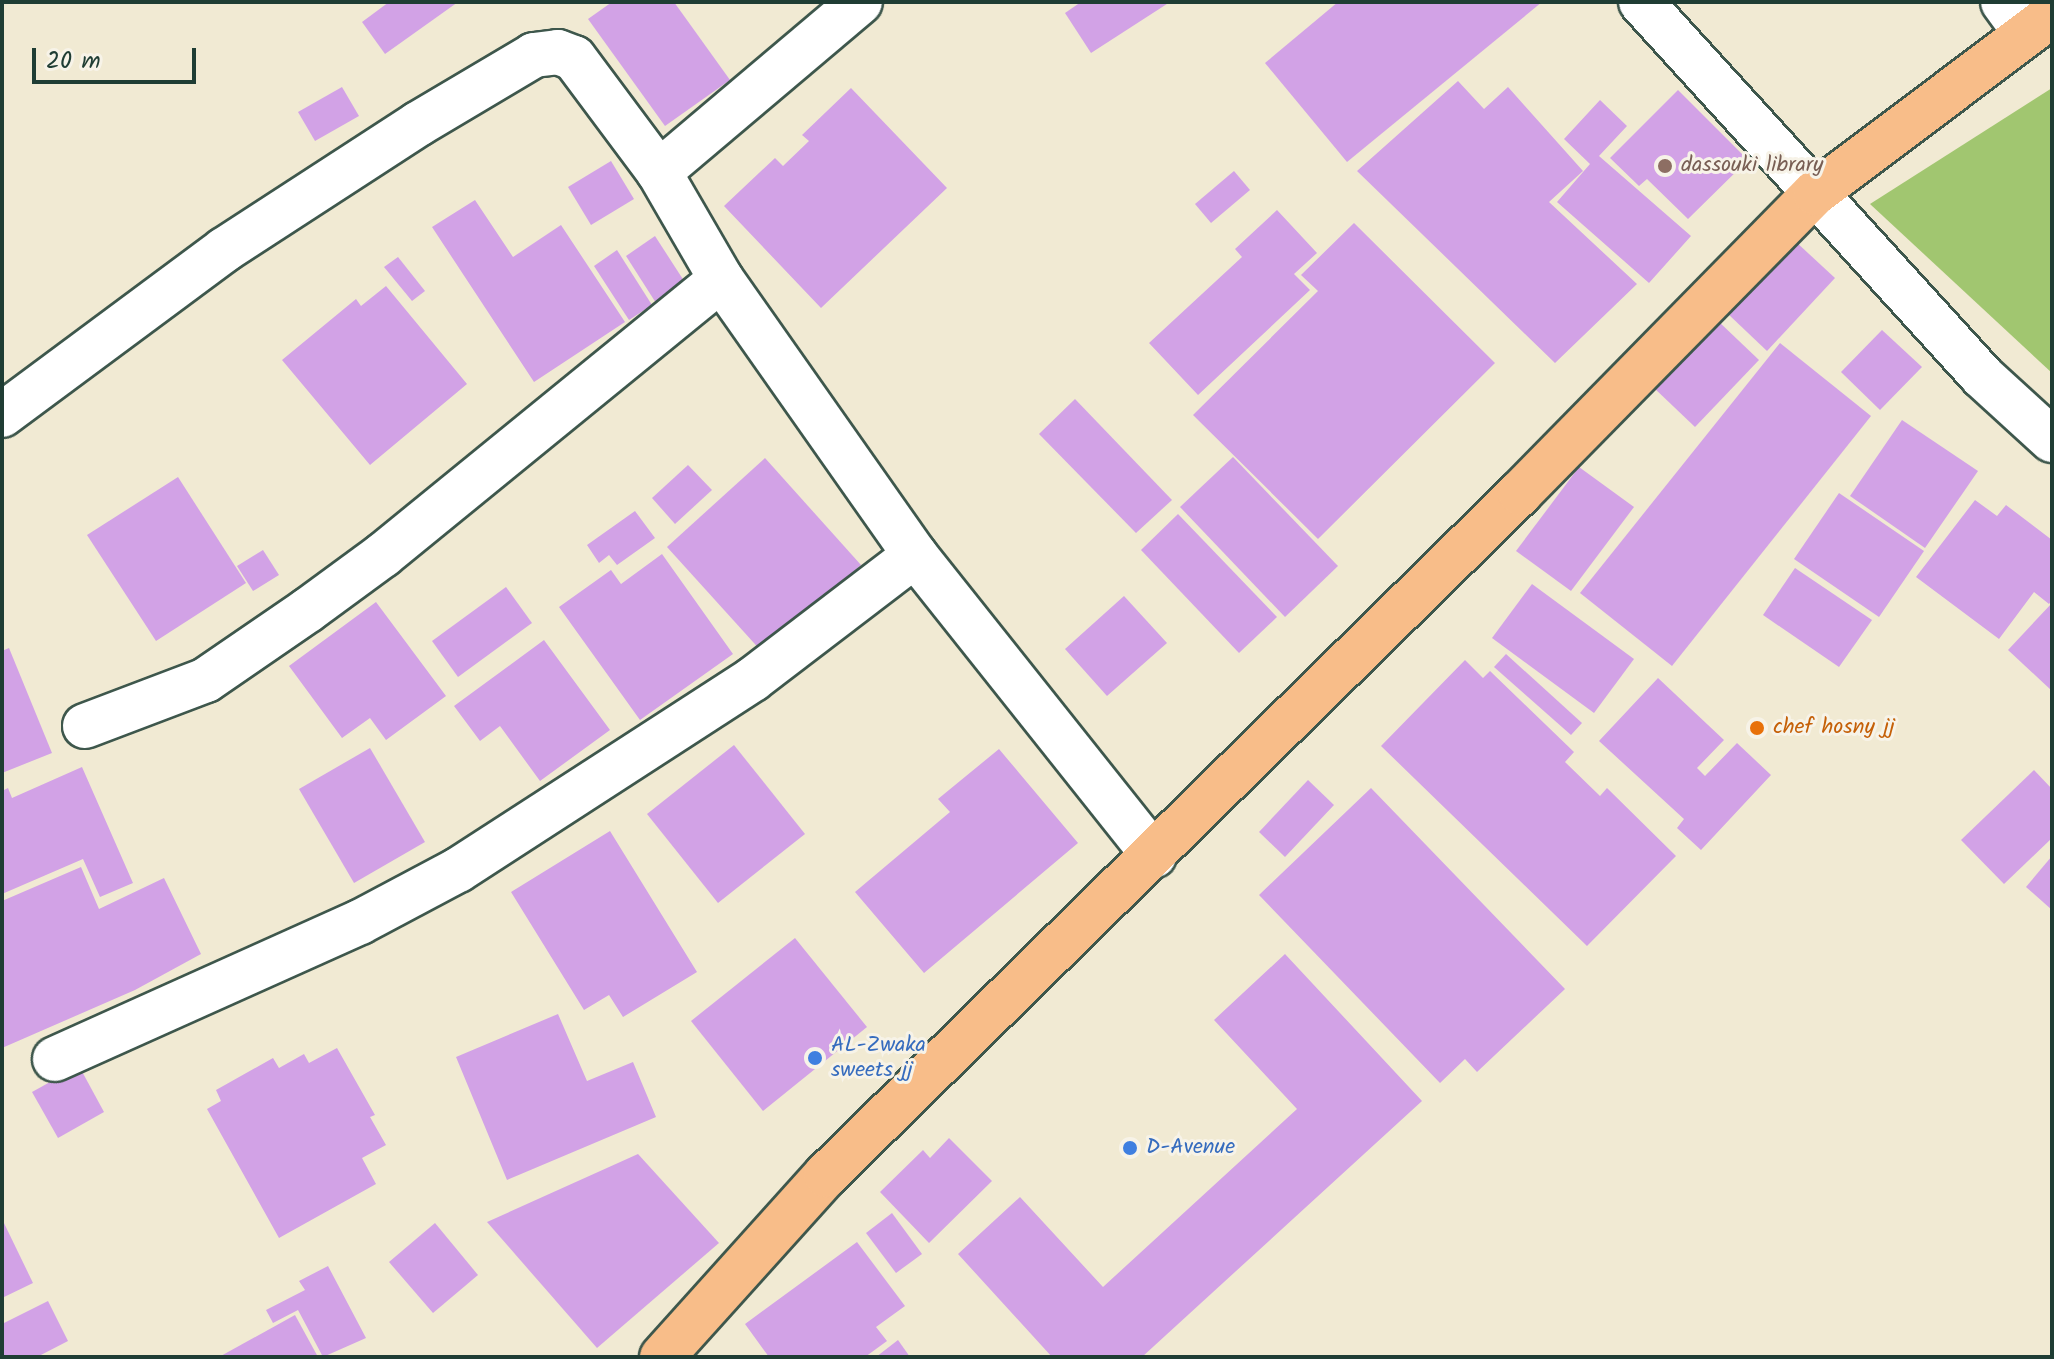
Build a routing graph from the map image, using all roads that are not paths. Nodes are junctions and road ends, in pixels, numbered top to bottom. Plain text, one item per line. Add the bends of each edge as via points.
1 (860, 2) edge
2 (1641, 2) edge
3 (2027, 17) edge
4 (659, 172) junction
5 (1815, 193) junction
6 (721, 279) junction
7 (2, 415) edge
8 (2052, 440) edge
9 (915, 555) junction
10 (85, 726) dead end
11 (1154, 856) junction
12 (55, 1059) dead end
13 (662, 1357) edge

1 - 4 street
2 - 5 street
3 - 5 main road
4 - 6 street
4 - 7 street via 574,58 558,52 534,55 303,196
5 - 8 street via 1982,376
5 - 11 main road
6 - 9 street
6 - 10 street via 308,610 206,680
9 - 11 street
9 - 12 street via 753,679 458,870 346,928
11 - 13 main road via 826,1175

